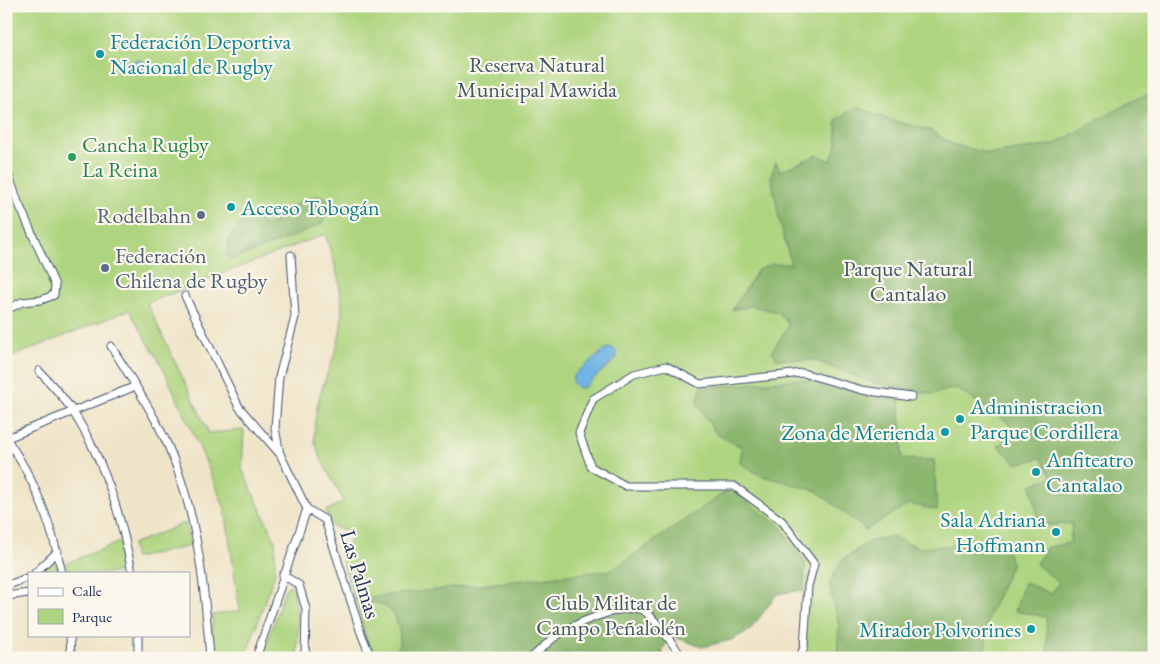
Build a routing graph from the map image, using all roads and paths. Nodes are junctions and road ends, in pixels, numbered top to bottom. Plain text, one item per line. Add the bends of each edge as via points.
1 (6, 168) edge
2 (291, 255) dead end
3 (185, 296) dead end
4 (6, 310) edge
5 (111, 346) dead end
6 (39, 371) dead end
7 (136, 386) junction
8 (911, 397) dead end
9 (73, 411) junction
10 (6, 438) edge
11 (280, 454) junction
12 (307, 509) junction
13 (58, 551) junction
14 (35, 572) edge
15 (62, 572) edge
16 (132, 572) edge
17 (283, 575) junction
18 (28, 577) edge
19 (6, 586) edge
20 (28, 593) edge
21 (6, 596) edge
22 (70, 636) edge
23 (138, 636) edge
24 (70, 658) edge
25 (138, 658) edge
26 (210, 658) edge
27 (256, 658) edge
28 (306, 658) edge
29 (371, 658) edge
30 (532, 658) edge
31 (682, 658) edge
32 (800, 658) edge

1 - 4 street via 55,290 54,295 48,298 22,302
2 - 11 street via 296,317 279,377 275,428
3 - 11 street via 239,407
5 - 7 street
6 - 9 street
7 - 9 street
7 - 26 street via 166,442 191,514 203,571
8 - 32 street via 862,390 803,373 700,384 666,366 634,374 593,399 579,433 591,467 626,486 734,486 782,521 814,564 808,586 804,646
9 - 10 street
9 - 16 street via 107,482
10 - 13 street via 38,493
11 - 12 street
12 - 17 street
12 - 29 street, Las Palmas via 325,520
13 - 14 street
13 - 15 street
17 - 27 street
17 - 28 street via 299,585 306,610
18 - 19 street
20 - 21 street
22 - 24 street
23 - 25 street
30 - 31 street via 555,637 582,622 628,608 643,610 670,639

